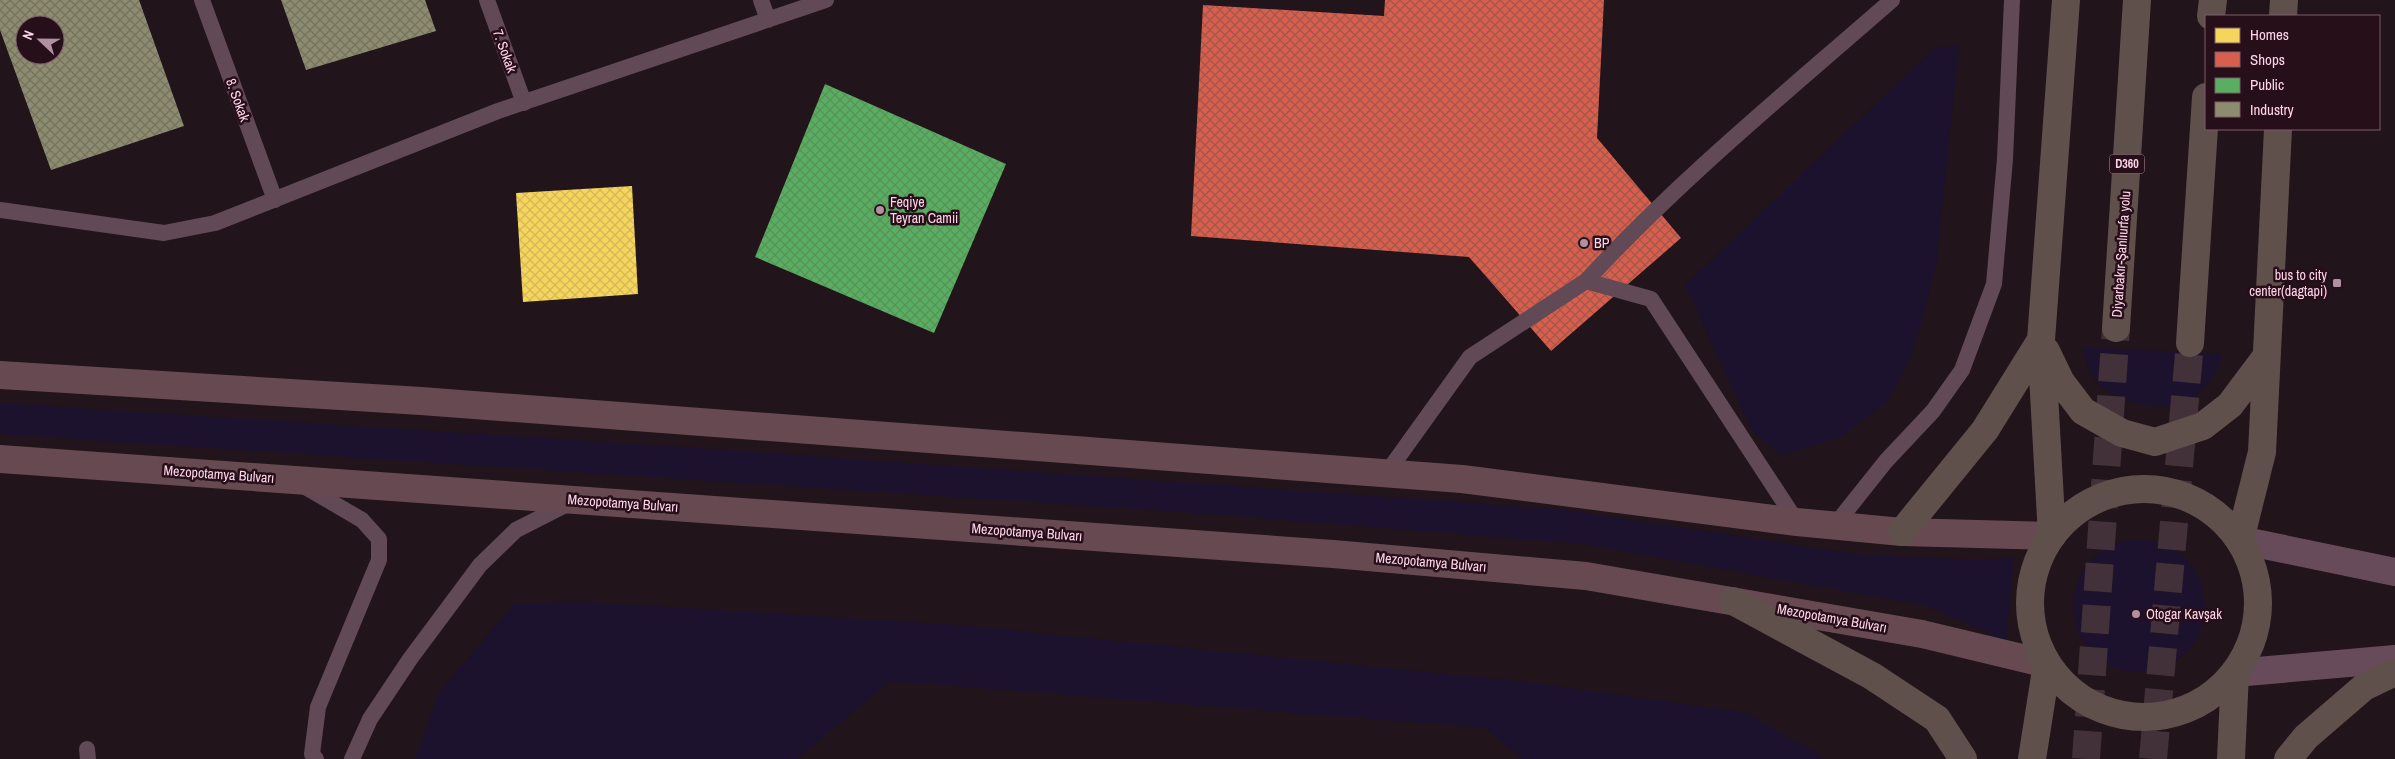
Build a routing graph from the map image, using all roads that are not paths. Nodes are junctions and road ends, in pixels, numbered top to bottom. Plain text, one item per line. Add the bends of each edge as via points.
1 (202, 0) edge
2 (487, 0) edge
3 (761, 0) edge
4 (826, 0) edge
5 (1892, 0) edge
6 (2012, 0) edge
7 (2066, 0) edge
8 (2137, 0) edge
9 (2212, 0) edge
10 (2284, 0) edge
11 (2212, 15) edge
12 (2283, 15) edge
13 (768, 20) junction
14 (524, 102) junction
15 (2205, 112) edge
16 (2278, 130) edge
17 (275, 200) junction
18 (0, 210) edge
19 (1586, 281) junction
20 (2116, 328) tunnel mouth
21 (2041, 340) junction
22 (2190, 343) tunnel mouth
23 (2266, 357) junction
24 (0, 375) edge
25 (0, 459) edge
26 (1386, 474) junction
27 (291, 479) junction
28 (577, 500) junction
29 (1797, 522) junction
30 (1835, 525) junction
31 (1902, 532) junction
32 (2052, 536) junction
33 (2240, 540) junction
34 (2395, 572) edge
35 (1733, 601) junction
36 (2395, 659) edge
37 (2047, 664) junction
38 (2235, 672) junction
39 (2395, 672) edge
40 (316, 759) edge
41 (352, 759) edge
42 (1964, 759) edge
43 (2032, 759) edge
44 (2232, 759) edge
45 (2288, 759) edge

1 - 17 lane, 8. Sokak
2 - 14 lane, 7. Sokak
3 - 13 lane
4 - 13 lane
5 - 19 lane via 1723,147 1632,231
6 - 30 lane via 2005,159 1994,284 1962,370 1933,411 1886,461
7 - 21 highway
8 - 20 highway, Diyarbakır-Şanlıurfa yolu / D360
9 - 11 highway
10 - 12 highway
13 - 14 lane
14 - 17 lane
15 - 22 highway
16 - 23 highway
17 - 18 lane via 215,224 164,233
19 - 26 lane via 1470,357
19 - 29 lane via 1651,299
21 - 23 highway via 2061,382 2083,411 2122,433 2155,442 2203,426 2230,405
21 - 31 highway via 1985,430
21 - 32 highway
23 - 33 highway via 2262,452
24 - 26 main road via 421,401
25 - 27 main road, Mezopotamya Bulvarı
26 - 29 main road via 1462,479
27 - 28 main road, Mezopotamya Bulvarı
27 - 40 lane via 362,520 379,539 379,560 318,706 312,754
28 - 35 main road, Mezopotamya Bulvarı via 1332,554 1586,576
28 - 41 lane via 516,530 480,565 370,719
29 - 30 main road
30 - 31 main road
31 - 32 main road
32 - 33 highway via 2078,510 2111,494 2148,489 2183,495 2215,513
32 - 37 highway via 2037,566 2030,599 2034,633
33 - 34 main road
33 - 38 highway via 2255,572 2258,607 2252,642
35 - 37 main road, Mezopotamya Bulvarı via 1922,634
35 - 42 highway via 1872,676 1938,719
36 - 38 main road
37 - 38 highway via 2071,692 2103,711 2139,718 2176,714 2209,698
37 - 43 highway
38 - 44 highway
39 - 45 highway via 2364,687 2306,737

